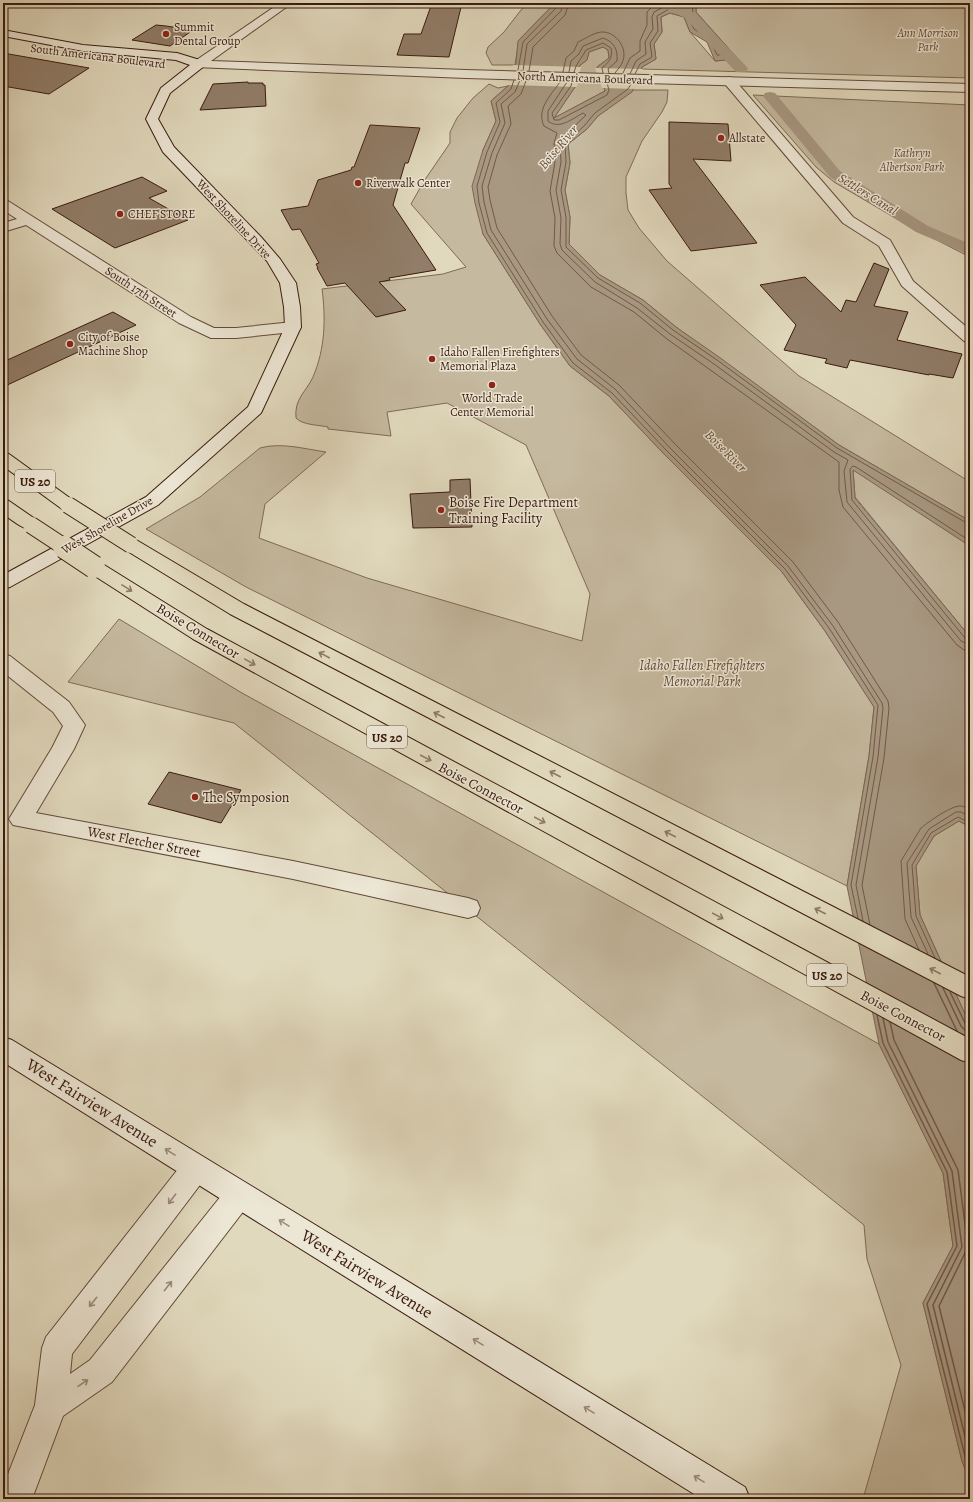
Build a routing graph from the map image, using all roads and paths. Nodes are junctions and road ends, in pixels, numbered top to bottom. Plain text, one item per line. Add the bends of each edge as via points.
1 (287, 3) edge
2 (3, 33) edge
3 (3, 42) edge
4 (199, 64) junction
5 (729, 81) junction
6 (970, 88) edge
7 (3, 204) edge
8 (28, 220) junction
9 (3, 228) edge
10 (293, 327) junction
11 (970, 338) edge
12 (3, 458) edge
13 (3, 505) edge
14 (3, 583) edge
15 (3, 661) edge
16 (468, 908) dead end
17 (970, 989) edge
18 (3, 1048) edge
19 (970, 1052) edge
20 (196, 1168) junction
21 (239, 1195) junction
22 (51, 1405) junction
23 (15, 1499) edge
24 (733, 1499) edge

1 - 4 street, West Shoreline Drive
2 - 4 street, South Americana Boulevard via 63,45 177,57
3 - 4 street, South Americana Boulevard via 75,55 164,66
4 - 5 street, North Americana Boulevard
4 - 10 street, West Shoreline Drive via 165,91 152,118 168,149 273,259 288,283
5 - 6 street, North Americana Boulevard
5 - 11 street via 848,220 885,243 907,283
7 - 8 street, South 17th Street
8 - 9 street
8 - 10 street, South 17th Street via 185,320 211,333
10 - 14 street, West Shoreline Drive via 255,409 158,496
17 -> 12 highway, US 20, bridge via 237,609 68,505
13 -> 19 highway, Boise Connector / US 20, bridge via 31,526 207,638
15 - 16 street, West Fletcher Street via 61,707 74,725 63,749 21,819 293,870
20 -> 18 street, West Fairview Avenue
20 - 21 street, West Fairview Avenue
20 -> 22 street via 57,1348
22 -> 21 street via 101,1371
24 -> 21 street, West Fairview Avenue
22 - 23 street

